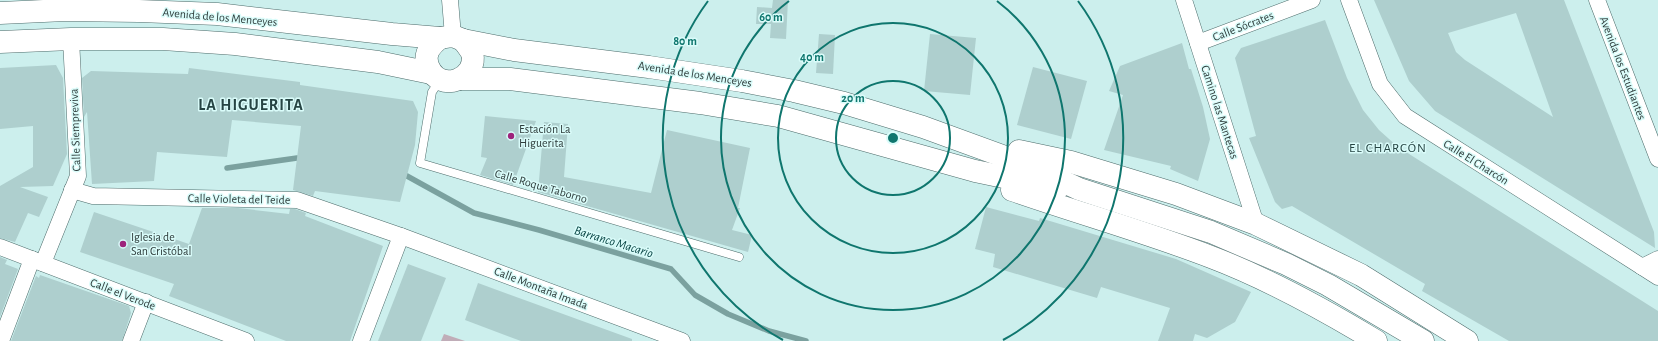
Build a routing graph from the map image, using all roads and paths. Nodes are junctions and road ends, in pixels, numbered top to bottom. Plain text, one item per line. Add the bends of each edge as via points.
1 (450, 0) edge
2 (1184, 0) edge
3 (1312, 0) edge
4 (1349, 0) edge
5 (1597, 0) edge
6 (0, 13) edge
7 (452, 38) junction
8 (71, 39) junction
9 (0, 42) edge
10 (1198, 43) junction
11 (435, 77) junction
12 (461, 79) junction
13 (923, 126) junction
14 (889, 146) junction
15 (1658, 159) edge
16 (1079, 189) junction
17 (72, 190) junction
18 (1256, 224) junction
19 (401, 236) junction
20 (0, 247) edge
21 (739, 257) dead end
22 (1658, 259) edge
23 (38, 261) junction
24 (1642, 266) junction
25 (1658, 277) edge
26 (146, 302) junction
27 (1, 341) edge
28 (131, 341) edge
29 (246, 341) edge
30 (361, 341) edge
31 (682, 341) edge
32 (1376, 341) edge
33 (1423, 341) edge
34 (1467, 341) edge

1 - 7 street
2 - 10 street, Camino las Mantecas
3 - 10 street, Calle Sócrates
4 - 24 street, Calle El Charcón via 1380,84 1405,116
5 - 15 street, Avenida los Estudiantes
6 - 7 main road, Avenida de los Menceyes via 65,10 217,14 392,34
7 - 11 main road via 429,47 426,61
7 - 12 main road via 472,53 471,68
7 - 13 main road, Avenida de los Menceyes via 514,50 749,82 844,103
8 - 9 main road
8 - 11 main road via 163,39 234,44 378,62
8 - 17 street, Calle Siempreviva via 78,176
10 - 18 street, Camino las Mantecas
11 - 12 main road via 452,82
11 - 21 lane, Calle Roque Taborno via 420,163
12 - 14 main road via 510,79 700,103 778,116
13 - 16 main road via 1030,166
13 - 18 main road via 984,140 1032,155 1071,162 1176,194
14 - 16 main road via 975,171
14 - 32 main road via 1211,257 1263,279 1330,313
16 - 33 main road via 1211,232 1286,264 1328,285
17 - 19 street, Calle Violeta del Teide via 92,196 297,200
17 - 23 street, Calle Siempreviva
18 - 34 main road via 1361,276
19 - 30 street
19 - 31 street, Calle Montaña Imada
20 - 23 street, Calle el Verode
22 - 24 street
23 - 26 street, Calle el Verode
23 - 27 street, Calle Siempreviva
24 - 25 street, Calle El Charcón
26 - 28 street
26 - 29 street, Calle el Verode

